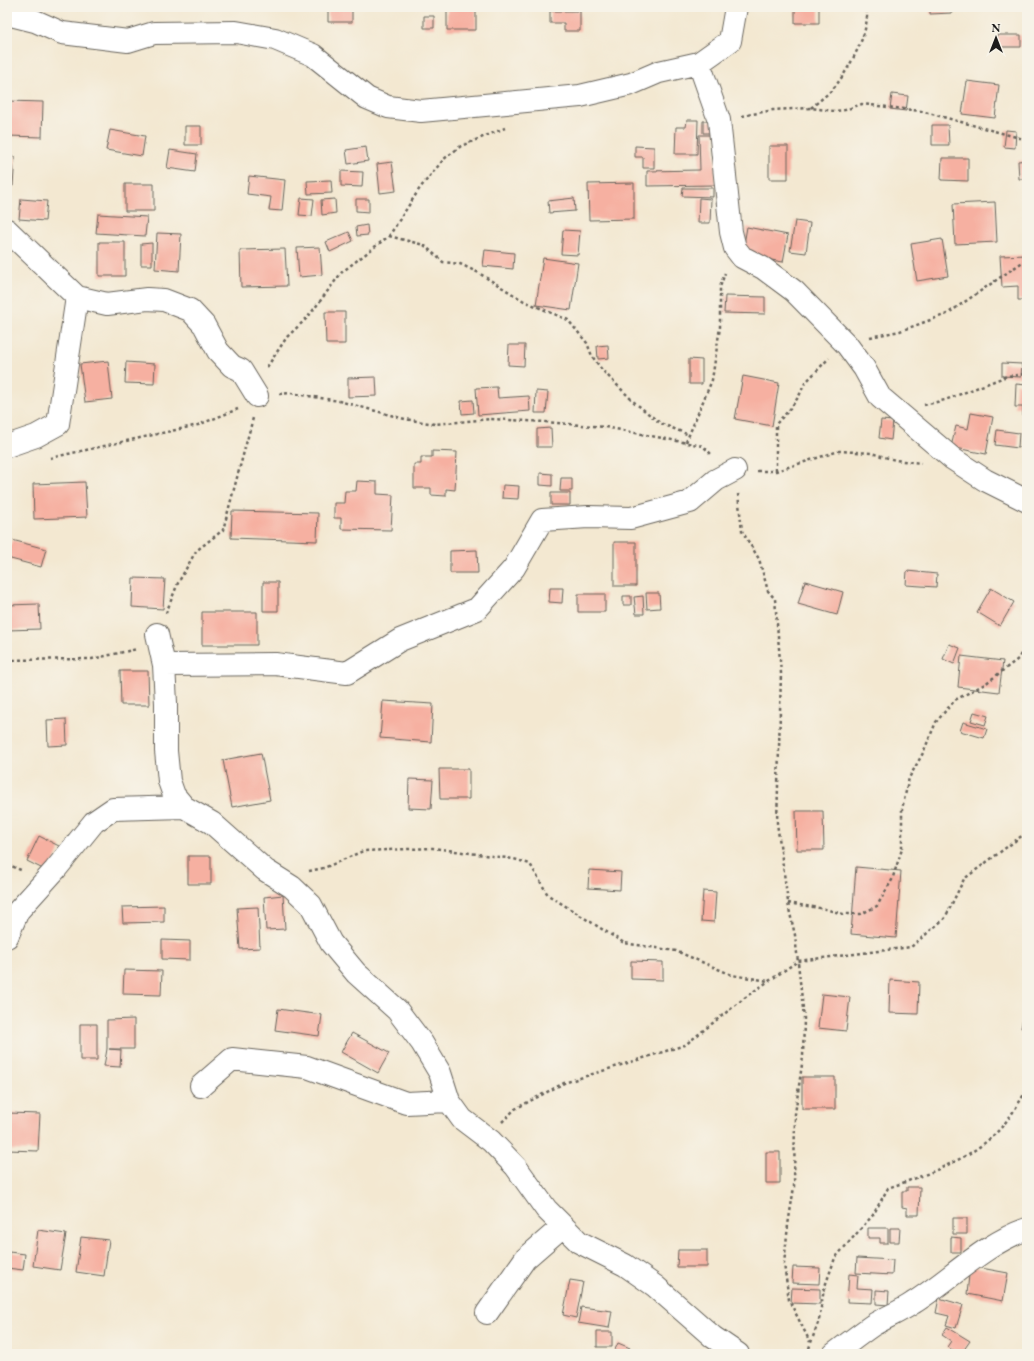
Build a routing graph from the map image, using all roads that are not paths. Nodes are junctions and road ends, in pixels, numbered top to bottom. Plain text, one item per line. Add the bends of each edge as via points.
1 (736, 7) edge
2 (7, 14) edge
3 (699, 63) junction
4 (7, 230) edge
5 (77, 297) junction
6 (257, 396) road end
7 (7, 446) edge
8 (735, 470) road end
9 (1027, 501) edge
10 (157, 634) road end
11 (164, 665) junction
12 (184, 807) junction
13 (7, 936) edge
14 (201, 1086) dead end
15 (449, 1101) junction
16 (562, 1226) junction
17 (1027, 1229) edge
18 (487, 1313) dead end
19 (738, 1354) edge
20 (834, 1354) edge

1 - 3 street via 730,41
2 - 3 street via 35,21 62,33 128,41 154,33 236,32 275,39 313,55 367,98 388,107 421,111 580,96 631,84 659,72
3 - 9 street via 720,120 735,248 742,257 763,268 794,291 847,345 864,368 880,397 894,410 914,424 953,459 985,480
4 - 5 street
5 - 6 street via 107,304 147,299 164,300 190,310 204,325 218,350 232,366 241,370
5 - 7 street via 58,424 36,436
8 - 11 street via 716,480 690,502 631,518 542,520 514,568 477,608 400,640 347,673 275,664
10 - 11 street
11 - 12 street via 169,781 174,795
12 - 13 street via 113,809 94,822 18,910
12 - 15 street via 212,823 264,870 292,887 311,905 331,943 356,973 401,1015 422,1043 440,1073
14 - 15 street via 232,1059 307,1067 406,1103
15 - 16 street via 462,1120 486,1137 516,1167 546,1209
16 - 18 street via 525,1259
16 - 19 street via 579,1242 625,1266 655,1286 713,1337
17 - 20 street via 1015,1233 978,1255 913,1303 873,1325

